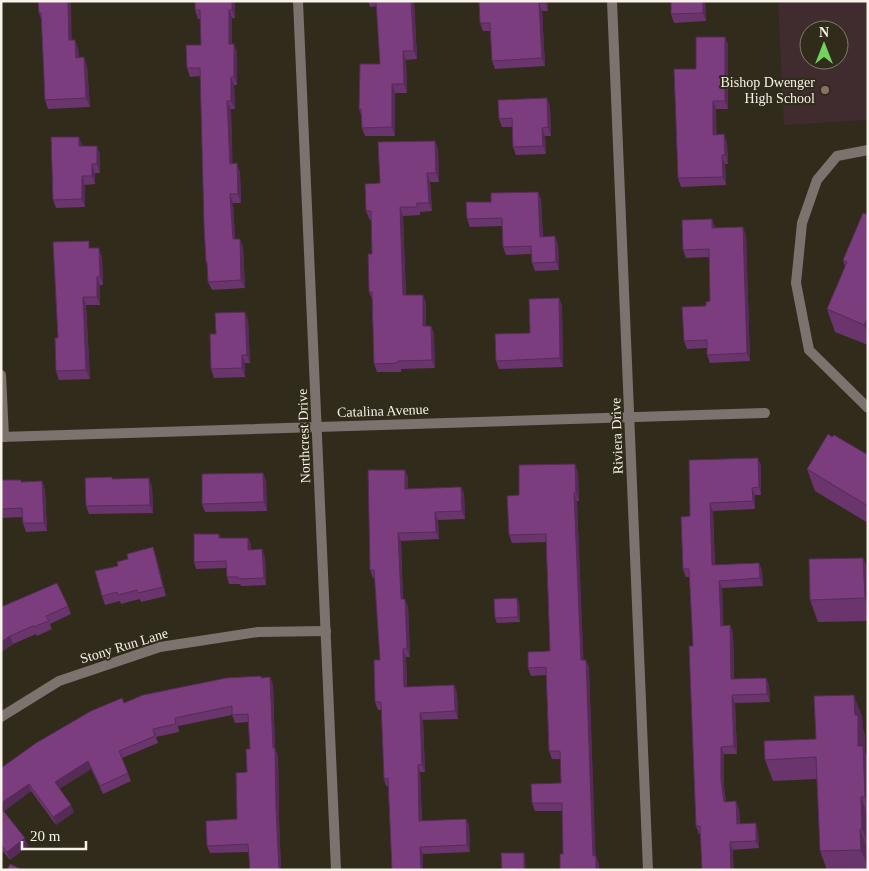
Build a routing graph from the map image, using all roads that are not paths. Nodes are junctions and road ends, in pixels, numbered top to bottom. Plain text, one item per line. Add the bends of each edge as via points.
1 (298, 1) edge
2 (612, 1) edge
3 (868, 150) edge
4 (1, 375) edge
5 (868, 408) edge
6 (765, 413) dead end
7 (630, 417) junction
8 (317, 427) junction
9 (3, 437) edge
10 (326, 631) junction
11 (1, 717) edge
12 (336, 870) edge
13 (648, 870) edge

1 - 8 street, Northcrest Drive
2 - 7 street, Riviera Drive
3 - 5 street via 837,156 817,180 802,223 796,283 810,350
4 - 9 street
6 - 7 street, Catalina Avenue
7 - 8 street, Catalina Avenue
7 - 13 street, Riviera Drive
8 - 9 street, Catalina Avenue
8 - 10 street, Northcrest Drive
10 - 11 street, Stony Run Lane via 258,632 160,647 59,680
10 - 12 street, Northcrest Drive

